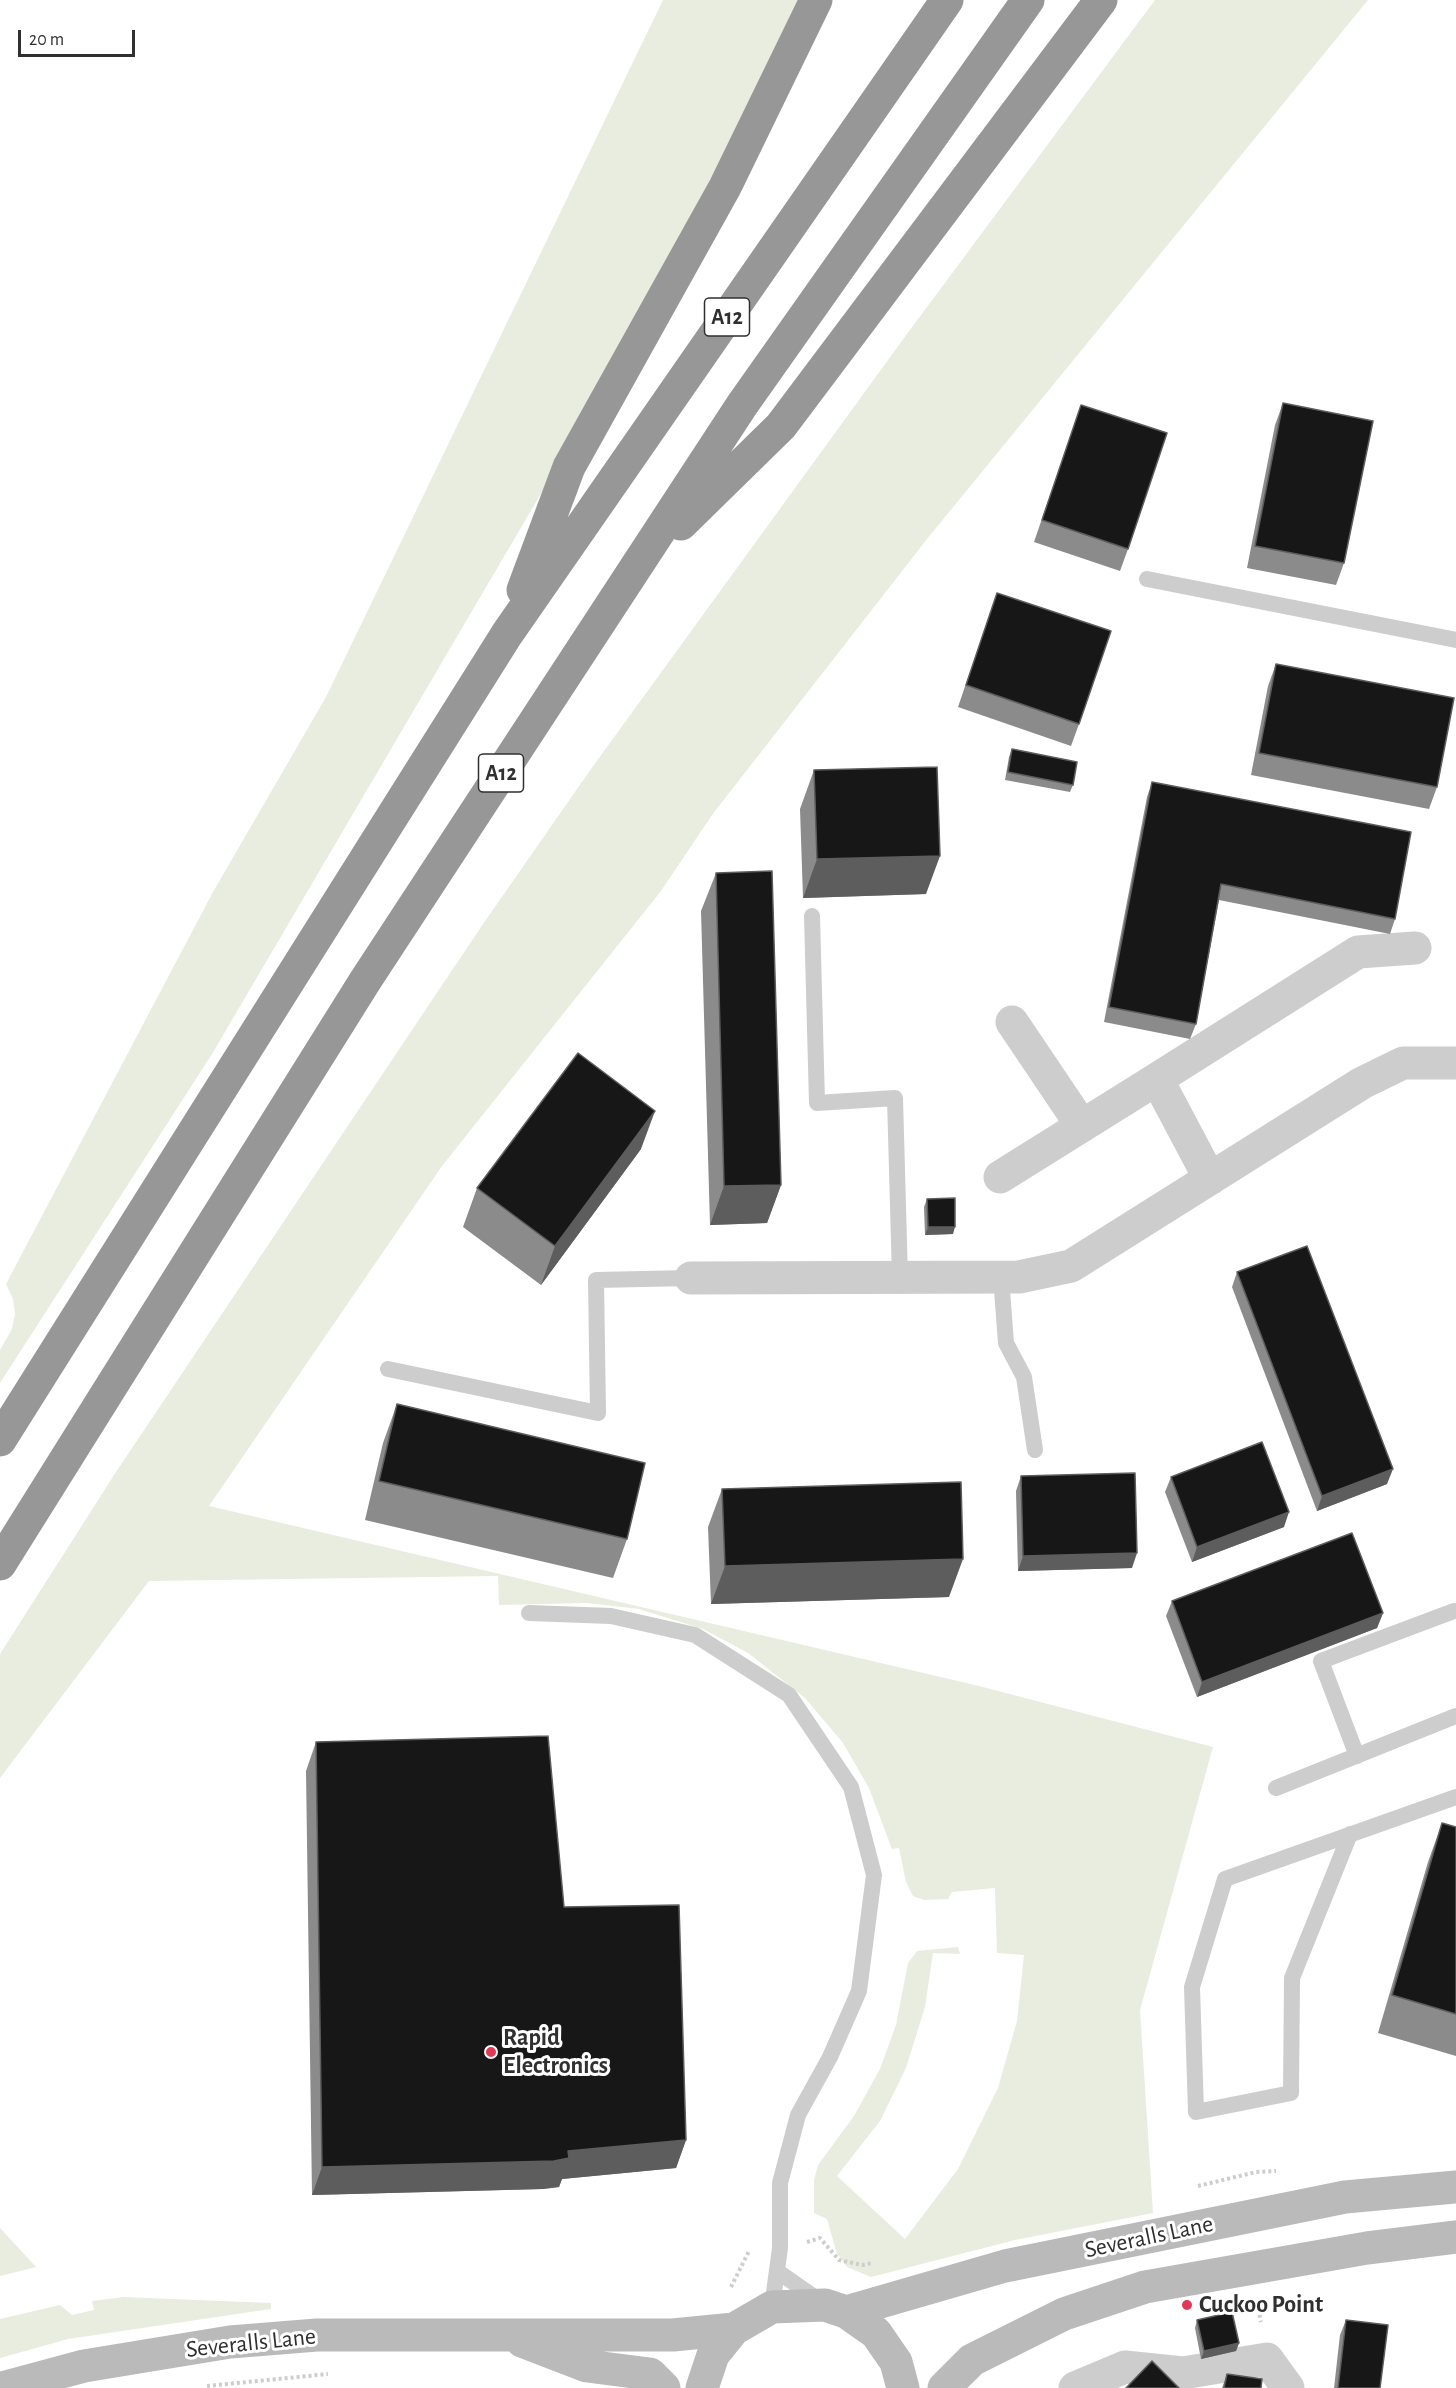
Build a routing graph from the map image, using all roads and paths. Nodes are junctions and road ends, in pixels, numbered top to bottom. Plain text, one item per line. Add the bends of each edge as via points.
1 (816, 0) edge
2 (947, 0) edge
3 (1028, 0) edge
4 (1101, 0) edge
5 (637, 567) junction
6 (1147, 579) dead end
7 (507, 634) junction
8 (1456, 640) edge
9 (812, 916) dead end
10 (1414, 948) dead end
11 (1012, 1022) dead end
12 (1456, 1063) edge
13 (1158, 1079) junction
14 (1082, 1126) junction
15 (999, 1177) dead end
16 (1210, 1179) junction
17 (1000, 1277) junction
18 (691, 1278) joint
19 (900, 1278) junction
20 (388, 1369) dead end
21 (0, 1440) edge
22 (1035, 1450) dead end
23 (0, 1564) edge
24 (1455, 1611) edge
25 (529, 1613) dead end
26 (1456, 1716) edge
27 (1357, 1756) junction
28 (1276, 1788) dead end
29 (1456, 1797) edge
30 (1350, 1834) junction
31 (1456, 2187) edge
32 (1456, 2237) edge
33 (777, 2271) junction
34 (772, 2307) junction
35 (836, 2308) junction
36 (734, 2329) junction
37 (504, 2334) junction
38 (85, 2377) edge
39 (2, 2388) edge
40 (664, 2388) edge
41 (702, 2388) edge
42 (903, 2388) edge
43 (944, 2388) edge
44 (1075, 2388) edge
45 (1288, 2388) edge

1 - 7 highway, A12 via 724,187 569,466
2 - 7 highway, A12
3 - 5 highway, A12 via 742,405
4 - 5 highway, A12 via 781,426
5 - 23 highway, A12 via 364,981
6 - 8 lane
7 - 21 highway, A12
9 - 19 lane via 817,1103 895,1098
10 - 13 street via 1358,952
11 - 14 street
12 - 16 street via 1403,1063 1362,1083
13 - 14 street
13 - 16 street
14 - 15 street
16 - 17 street via 1071,1266
17 - 19 street
17 - 22 lane via 1006,1343 1024,1377
18 - 19 street
18 - 20 lane via 596,1280 598,1413
24 - 27 lane via 1321,1661
25 - 33 lane via 611,1616 695,1635 789,1695 851,1787 874,1875 859,1991 830,2057 798,2115 780,2183
26 - 27 lane
27 - 28 lane
29 - 30 lane
30 - 30 lane via 1225,1879 1192,1987 1196,2112 1291,2093 1292,1978
31 - 35 street, Severalls Lane via 1346,2197 1005,2266
32 - 43 street, Severalls Lane via 1367,2248 1145,2287 1064,2314 972,2360
33 - 34 lane
33 - 35 lane
34 - 35 street, Severalls Lane
34 - 36 street
35 - 42 street via 876,2332 896,2362
36 - 37 street, Severalls Lane via 673,2335
36 - 41 street via 713,2355
37 - 38 street, Severalls Lane via 317,2334 230,2342
37 - 40 street, Severalls Lane via 587,2366 650,2374
38 - 39 street, Severalls Lane
44 - 45 street via 1125,2367 1183,2373 1267,2359

